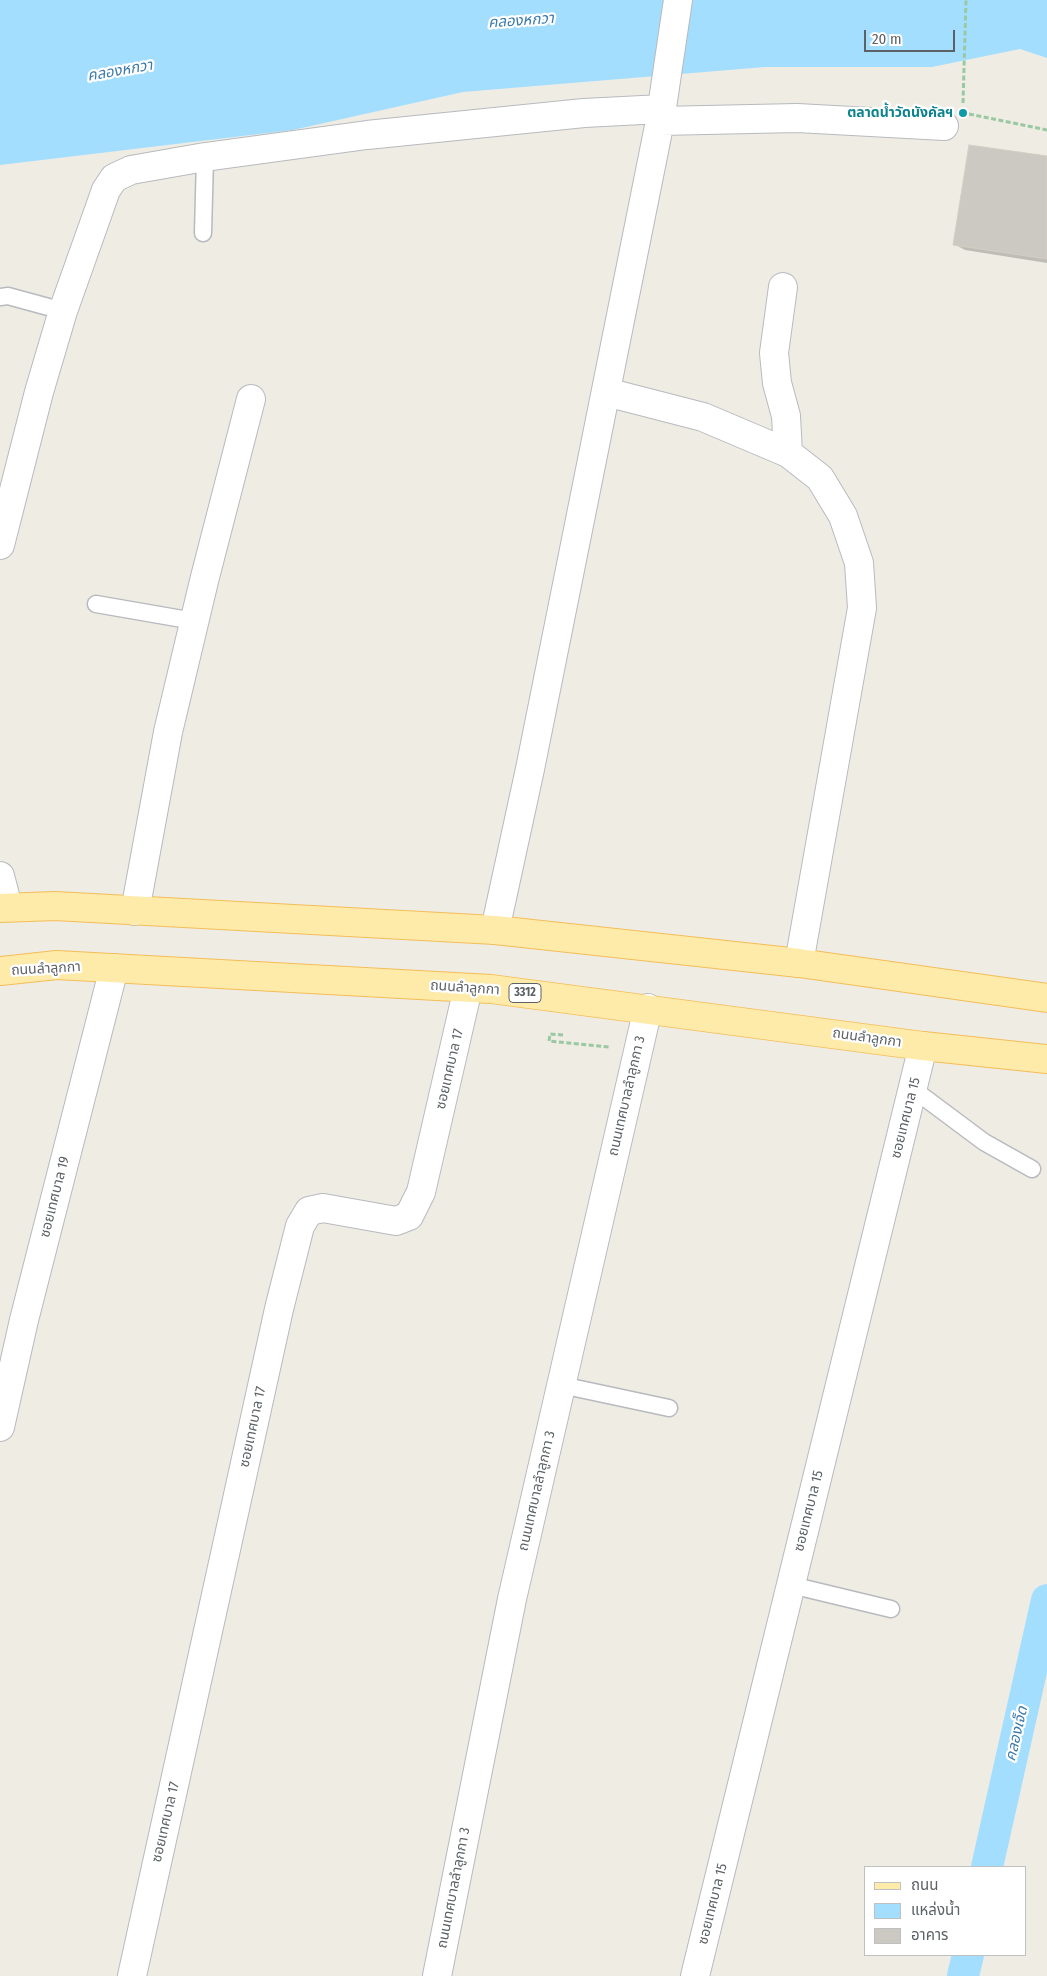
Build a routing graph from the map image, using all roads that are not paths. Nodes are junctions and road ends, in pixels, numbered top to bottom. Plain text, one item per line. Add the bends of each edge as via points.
1 (678, 0) edge
2 (662, 107) junction
3 (953, 119) road end
4 (205, 157) junction
5 (203, 232) dead end
6 (783, 286) dead end
7 (0, 297) edge
8 (63, 311) junction
9 (606, 392) junction
10 (251, 399) dead end
11 (788, 453) junction
12 (0, 545) edge
13 (96, 604) dead end
14 (194, 621) junction
15 (0, 876) edge
16 (4, 908) edge
17 (135, 911) junction
18 (496, 930) junction
19 (799, 963) junction
20 (114, 968) junction
21 (0, 971) edge
22 (468, 988) junction
23 (1047, 998) edge
24 (648, 1008) junction
25 (923, 1046) junction
26 (1047, 1059) edge
27 (913, 1089) junction
28 (1032, 1169) dead end
29 (561, 1385) junction
30 (668, 1408) dead end
31 (0, 1428) edge
32 (791, 1585) junction
33 (891, 1609) dead end
34 (132, 1976) edge
35 (437, 1976) edge
36 (695, 1976) edge

1 - 2 street
2 - 3 street via 797,118
2 - 4 street via 377,134
2 - 9 street
4 - 5 lane
4 - 8 street via 131,170 114,178 106,190
6 - 11 street via 774,353 777,383 786,416
7 - 8 lane via 8,296
8 - 12 street
9 - 11 street via 703,417
9 - 18 street
10 - 14 street
11 - 19 street via 820,478 843,516 859,563 862,608
13 - 14 lane
14 - 17 street via 168,732
15 - 16 street
16 - 17 main road via 55,906
17 - 18 main road
18 - 19 main road
19 - 23 main road
20 - 21 main road, ถนนลำลูกกา / 3312 via 57,965
20 - 22 main road, ถนนลำลูกกา / 3312
20 - 31 street, ซอยเทศบาล 19 via 24,1320
22 - 24 main road, ถนนลำลูกกา / 3312
22 - 34 street, ซอยเทศบาล 17 via 416,1207 409,1216 396,1221 323,1208 310,1211 300,1226
24 - 25 main road, ถนนลำลูกกา / 3312
24 - 29 street, ถนนเทศบาลลำลูกกา 3
25 - 26 main road, ถนนลำลูกกา / 3312
25 - 27 street, ซอยเทศบาล 15
27 - 28 lane via 984,1142
27 - 32 street, ซอยเทศบาล 15
29 - 30 lane
29 - 35 street, ถนนเทศบาลลำลูกกา 3 via 512,1599
32 - 33 lane
32 - 36 street, ซอยเทศบาล 15

